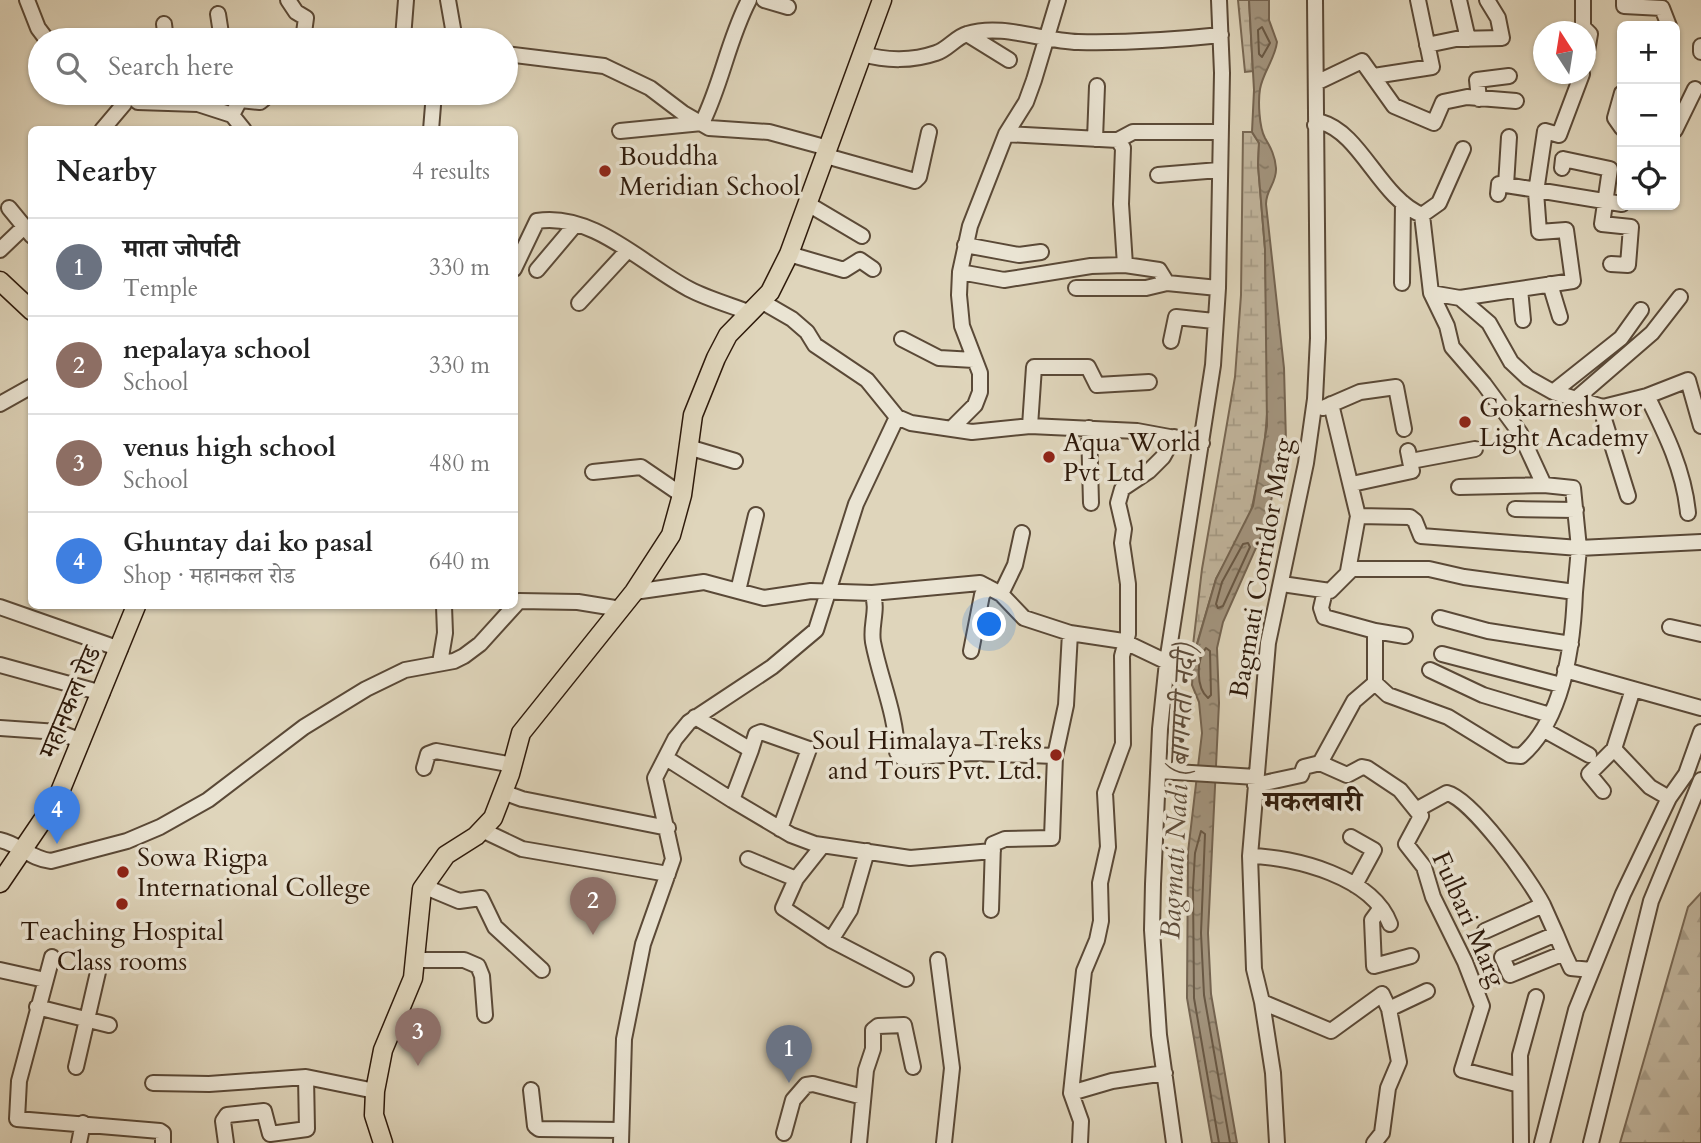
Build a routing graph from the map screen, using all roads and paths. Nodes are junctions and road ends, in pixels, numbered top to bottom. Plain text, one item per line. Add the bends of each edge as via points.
1 (27, 0) edge
2 (288, 0) edge
3 (406, 0) edge
4 (448, 0) edge
5 (749, 0) edge
6 (764, 0) edge
7 (881, 0) edge
8 (1058, 0) edge
9 (1219, 0) edge
10 (1315, 0) edge
11 (1418, 0) edge
12 (1459, 0) edge
13 (1487, 0) edge
14 (1583, 0) edge
15 (1624, 0) edge
16 (788, 7) dead end
17 (218, 14) dead end
18 (1583, 21) edge
19 (1667, 21) edge
20 (164, 24) dead end
21 (38, 28) edge
22 (164, 28) edge
23 (220, 28) edge
24 (304, 28) edge
25 (404, 28) edge
26 (447, 28) edge
27 (967, 34) junction
28 (1222, 35) junction
29 (1468, 38) junction
30 (1045, 40) junction
31 (1427, 44) junction
32 (1701, 46) edge
33 (1701, 52) edge
34 (863, 54) junction
35 (518, 55) edge
36 (1009, 60) dead end
37 (1374, 76) junction
38 (1509, 76) dead end
39 (1316, 83) junction
40 (1578, 84) edge
41 (1097, 86) dead end
42 (1695, 89) dead end
43 (1479, 99) junction
44 (1516, 101) dead end
45 (123, 105) edge
46 (201, 105) edge
47 (237, 105) edge
48 (433, 105) edge
49 (232, 115) junction
50 (1680, 120) edge
51 (702, 123) junction
52 (1315, 125) junction
53 (105, 126) edge
54 (241, 126) edge
55 (431, 126) edge
56 (620, 131) dead end
57 (929, 132) dead end
58 (1219, 132) junction
59 (1006, 134) junction
60 (1509, 137) dead end
61 (1095, 139) junction
62 (1118, 140) junction
63 (1463, 149) dead end
64 (827, 152) junction
65 (1562, 167) dead end
66 (1219, 170) junction
67 (1158, 175) dead end
68 (1536, 192) junction
69 (1605, 202) junction
70 (1403, 203) junction
71 (1617, 203) edge
72 (808, 204) junction
73 (9, 208) dead end
74 (1422, 215) junction
75 (575, 225) junction
76 (28, 232) edge
77 (862, 236) dead end
78 (965, 245) junction
79 (0, 250) edge
80 (628, 250) junction
81 (1041, 251) dead end
82 (789, 254) junction
83 (518, 261) edge
84 (1611, 264) dead end
85 (1125, 265) junction
86 (873, 269) dead end
87 (537, 270) dead end
88 (960, 272) junction
89 (0, 281) edge
90 (1167, 283) junction
91 (1402, 283) dead end
92 (1550, 284) junction
93 (1076, 288) dead end
94 (1218, 288) junction
95 (1520, 289) junction
96 (1431, 293) junction
97 (1681, 297) dead end
98 (1460, 298) junction
99 (579, 303) dead end
100 (28, 307) edge
101 (756, 307) junction
102 (1641, 310) dead end
103 (1560, 317) dead end
104 (1523, 320) dead end
105 (1214, 321) junction
106 (902, 339) dead end
107 (1171, 341) dead end
108 (974, 360) junction
109 (1149, 383) dead end
110 (28, 388) edge
111 (1553, 392) junction
112 (1647, 396) junction
113 (1578, 397) junction
114 (0, 404) edge
115 (1331, 404) junction
116 (1603, 407) junction
117 (1313, 414) junction
118 (897, 417) junction
119 (1030, 426) junction
120 (1701, 426) edge
121 (952, 428) junction
122 (1089, 428) junction
123 (1404, 429) dead end
124 (1174, 437) junction
125 (1202, 443) junction
126 (688, 447) junction
127 (1475, 449) dead end
128 (735, 461) dead end
129 (593, 472) dead end
130 (1352, 484) junction
131 (1544, 485) junction
132 (1459, 486) dead end
133 (682, 495) junction
134 (1628, 496) dead end
135 (1091, 503) dead end
136 (1515, 509) dead end
137 (1576, 510) junction
138 (1688, 513) dead end
139 (756, 514) dead end
140 (1358, 516) junction
141 (1022, 533) dead end
142 (1701, 542) edge
143 (1579, 548) junction
144 (1348, 571) junction
145 (1282, 584) junction
146 (1330, 590) junction
147 (738, 591) junction
148 (994, 591) junction
149 (634, 592) junction
150 (1575, 592) junction
151 (829, 593) junction
152 (872, 593) junction
153 (518, 602) edge
154 (0, 607) edge
155 (135, 609) edge
156 (444, 609) edge
157 (512, 609) edge
158 (621, 609) junction
159 (1440, 618) dead end
160 (1670, 627) dead end
161 (1375, 631) junction
162 (1070, 633) junction
163 (1701, 634) edge
164 (1405, 636) dead end
165 (1123, 642) junction
166 (1571, 645) junction
167 (120, 649) junction
168 (971, 651) dead end
169 (1442, 654) dead end
170 (1167, 662) junction
171 (440, 663) junction
172 (0, 665) edge
173 (1430, 670) dead end
174 (1563, 677) junction
175 (1375, 683) junction
176 (1633, 689) junction
177 (102, 693) junction
178 (1701, 708) edge
179 (1550, 715) junction
180 (695, 717) junction
181 (0, 728) edge
182 (1544, 730) junction
183 (1701, 732) edge
184 (82, 741) junction
185 (751, 750) junction
186 (1619, 753) junction
187 (1589, 755) dead end
188 (1055, 756) junction
189 (666, 758) junction
190 (1320, 763) junction
191 (513, 765) junction
192 (424, 768) dead end
193 (1160, 771) junction
194 (1701, 780) edge
195 (1256, 781) junction
196 (1603, 791) dead end
197 (503, 792) junction
198 (1669, 798) junction
199 (732, 800) junction
200 (1416, 810) junction
201 (668, 828) junction
202 (780, 829) junction
203 (482, 830) junction
204 (1351, 837) dead end
205 (0, 840) edge
206 (823, 845) junction
207 (23, 851) junction
208 (867, 851) junction
209 (993, 851) junction
210 (1250, 856) junction
211 (748, 859) dead end
212 (668, 874) junction
213 (796, 880) junction
214 (0, 883) edge
215 (1355, 885) junction
216 (424, 886) junction
217 (1543, 905) junction
218 (1380, 909) junction
219 (991, 910) dead end
220 (1390, 924) dead end
221 (1485, 931) dead end
222 (1556, 934) junction
223 (831, 940) junction
224 (1564, 953) junction
225 (1411, 956) dead end
226 (52, 957) dead end
227 (416, 960) junction
228 (938, 960) dead end
229 (0, 970) edge
230 (542, 970) dead end
231 (1591, 970) junction
232 (98, 972) dead end
233 (906, 979) dead end
234 (45, 980) junction
235 (1427, 991) dead end
236 (1536, 998) dead end
237 (1262, 1002) junction
238 (37, 1007) junction
239 (1389, 1009) junction
240 (485, 1015) dead end
241 (87, 1020) junction
242 (108, 1025) dead end
243 (76, 1067) dead end
244 (913, 1067) dead end
245 (1165, 1073) junction
246 (306, 1077) junction
247 (153, 1083) dead end
248 (1520, 1085) junction
249 (531, 1090) dead end
250 (375, 1091) junction
251 (1071, 1093) junction
252 (863, 1097) junction
253 (83, 1123) junction
254 (784, 1133) dead end
255 (564, 1136) edge
256 (620, 1136) edge
257 (79, 1143) edge
258 (163, 1143) edge
259 (226, 1143) edge
260 (383, 1143) edge
261 (859, 1143) edge
262 (944, 1143) edge
263 (1080, 1143) edge
264 (1174, 1143) edge
265 (1277, 1143) edge
266 (1374, 1143) edge
267 (1521, 1143) edge
268 (1542, 1143) edge
269 (1591, 1143) edge

1 - 21 street
2 - 24 street via 306,18
3 - 25 street
4 - 26 street
5 - 51 street via 733,30
6 - 16 street
7 - 34 main road
8 - 30 street
9 - 28 street
10 - 39 street, Bagmati Corridor Marg
11 - 31 street
12 - 29 street
13 - 29 street via 1498,18 1502,38
14 - 18 street
15 - 19 street via 1624,6 1662,8
17 - 23 street
20 - 22 street
27 - 30 street via 1018,31
27 - 34 street via 938,53 884,61
27 - 36 street
28 - 30 street via 1135,41
28 - 58 street
29 - 31 street
30 - 59 street via 1026,102
31 - 37 street via 1432,68
32 - 33 street
34 - 64 main road
35 - 51 street via 604,66 650,88
37 - 39 street via 1362,61
37 - 43 street via 1394,106 1434,123 1443,102
38 - 43 street via 1476,80
39 - 52 street, Bagmati Corridor Marg
40 - 68 street via 1559,135 1545,131
41 - 61 street
42 - 50 street
43 - 44 street
45 - 53 street
46 - 49 street
47 - 49 street
48 - 55 street
49 - 54 street
51 - 56 street
51 - 64 street via 709,128 769,132
52 - 70 street via 1321,122 1339,130
52 - 117 street, Bagmati Corridor Marg via 1318,338
57 - 64 street via 915,181
58 - 62 street via 1133,132
58 - 66 street
59 - 61 street
59 - 78 street
60 - 68 street via 1502,189
61 - 62 street
62 - 85 street via 1123,148
63 - 74 street via 1439,203
64 - 72 main road
65 - 69 street via 1563,159 1610,169
66 - 67 street
66 - 94 street
68 - 69 street
68 - 92 street via 1539,232 1566,230 1573,281
69 - 71 street
69 - 84 street via 1602,224 1631,227 1628,265
70 - 74 street
70 - 91 street
72 - 77 street
72 - 82 main road
73 - 76 street
74 - 96 street
75 - 80 street
75 - 83 street via 537,221
75 - 87 street
76 - 79 street
78 - 81 street via 1019,255
78 - 88 street
80 - 99 street
80 - 101 street via 692,291
82 - 86 street via 844,270 860,260
82 - 101 main road via 770,292
85 - 88 street via 1004,280
85 - 90 street via 1159,270
88 - 108 street via 962,326
89 - 100 main road
90 - 93 street via 1146,288
90 - 94 street
92 - 95 street
92 - 103 street
94 - 105 street
95 - 98 street
95 - 104 street
96 - 98 street
96 - 131 street via 1452,347 1520,433
97 - 113 street via 1652,333
98 - 111 street via 1489,323 1511,362
101 - 118 street via 792,319 815,345 867,380
101 - 126 main road via 728,335 716,358 693,415
102 - 111 street via 1621,338
105 - 107 street via 1176,317
105 - 125 street
106 - 108 street via 939,358
108 - 121 street via 980,373 980,392 975,405
109 - 119 street via 1097,385 1088,367 1034,367
110 - 114 street
111 - 113 street
112 - 116 street
112 - 120 street via 1688,380
112 - 138 street via 1676,461
113 - 116 street
115 - 117 street
115 - 123 street via 1360,392 1397,387
115 - 130 street
116 - 134 street
117 - 145 street, Bagmati Corridor Marg
118 - 121 street
118 - 151 street via 856,504
119 - 121 street via 972,432
119 - 122 street
122 - 124 street
122 - 135 street
124 - 125 street
124 - 165 street via 1163,457 1122,489 1118,503 1128,584 1128,634
125 - 170 street
126 - 128 street
126 - 133 main road
127 - 130 street via 1409,456 1412,471
129 - 133 street via 641,467
130 - 140 street
131 - 132 street
131 - 137 street via 1573,488
133 - 149 main road via 674,530
136 - 137 street
137 - 143 street
139 - 147 street
140 - 143 street via 1413,518 1421,536
140 - 144 street
141 - 148 street via 1015,565
142 - 143 street
143 - 150 street
144 - 146 street
144 - 150 street via 1429,569
145 - 146 street
145 - 195 street, Bagmati Corridor Marg via 1268,643
146 - 161 street via 1321,608 1324,617
147 - 149 street via 704,582
147 - 151 street via 764,598
148 - 152 street via 980,583
148 - 162 street via 1024,618
148 - 168 street via 982,595
149 - 158 main road
150 - 166 street
151 - 152 street
151 - 180 street via 816,630 801,644
152 - 188 street via 872,638 902,758 973,753
153 - 158 street via 578,602
154 - 167 street
155 - 167 main road, महानकल रोड
156 - 171 street
157 - 171 street via 480,644
158 - 191 main road via 529,722
159 - 166 street
160 - 163 street
161 - 164 street
161 - 175 street
162 - 165 street
162 - 188 street via 1066,705
165 - 170 street
165 - 251 street via 1123,744 1105,793 1108,847 1100,883 1101,921 1084,971
166 - 174 street
167 - 177 main road, महानकल रोड
169 - 174 street
170 - 193 street
171 - 207 street via 405,670 366,690 304,727 208,800 160,827 127,841 51,861
172 - 177 street
173 - 179 street via 1483,695
174 - 176 street
174 - 179 street
175 - 182 street via 1388,695 1448,717 1510,755 1521,756
175 - 190 street via 1354,701
176 - 178 street
176 - 186 street
177 - 184 main road, महानकल रोड
179 - 182 street
180 - 185 street
180 - 189 street via 675,739
181 - 184 street via 58,732
182 - 187 street
183 - 198 street via 1686,774
184 - 207 main road, महानकल रोड via 57,799
185 - 199 street
185 - 202 street via 761,732 809,749
186 - 196 street via 1589,774
186 - 198 street via 1650,787
188 - 209 street via 1052,838 1005,839 993,844
189 - 199 street
189 - 201 street via 655,784
190 - 195 street via 1304,767 1301,775
190 - 200 street via 1347,775 1367,768 1399,790
191 - 192 street via 436,751 428,754
191 - 197 main road
193 - 195 street
193 - 245 street via 1152,930
194 - 269 street via 1651,901
195 - 210 street, Bagmati Corridor Marg
197 - 201 street
197 - 203 main road via 498,810
198 - 231 street
199 - 202 street
200 - 217 street via 1447,793 1459,799 1510,855
200 - 248 street, Fulbari Marg via 1421,821 1406,844 1424,867 1482,1006 1462,1070
201 - 212 street via 673,859
202 - 206 street
203 - 212 street via 522,849
203 - 216 main road via 446,855
204 - 215 street via 1374,850
205 - 207 street
206 - 208 street
206 - 213 street
207 - 214 main road, महानकल रोड
208 - 209 street via 910,858
208 - 223 street via 850,910
209 - 219 street
210 - 215 street via 1308,863
210 - 237 street, Bagmati Corridor Marg via 1254,969
211 - 213 street
212 - 256 street via 643,944 624,1040
213 - 223 street via 783,908
215 - 218 street via 1374,898
216 - 227 main road
216 - 230 street via 459,901 481,898 495,927
217 - 221 street
217 - 222 street
218 - 220 street
218 - 225 street via 1372,920 1374,966
222 - 224 street
222 - 224 street via 1502,957 1510,975
223 - 233 street
224 - 231 street via 1571,968
226 - 234 street
227 - 240 street via 464,960 478,966
227 - 250 main road via 383,1050
228 - 262 street via 952,1068
229 - 234 street
231 - 268 street via 1576,1010
232 - 241 street
234 - 238 street
235 - 239 street
236 - 248 street via 1520,1055
237 - 239 street via 1331,1031 1382,994
237 - 265 street, Bagmati Corridor Marg
238 - 241 street
238 - 253 street via 19,1081 17,1119
239 - 266 street via 1399,1062 1388,1088 1382,1133
241 - 242 street
241 - 243 street
244 - 252 street via 904,1025 878,1026 873,1030
245 - 251 street
245 - 264 street
246 - 247 street
246 - 250 street
246 - 259 street via 307,1129 270,1134 264,1111 227,1115 223,1121
248 - 267 street
249 - 255 street via 535,1126
250 - 260 main road via 374,1115
251 - 263 street via 1081,1121
252 - 254 street via 806,1085 793,1100
252 - 261 street
253 - 257 street
253 - 258 street via 160,1131
255 - 256 street

